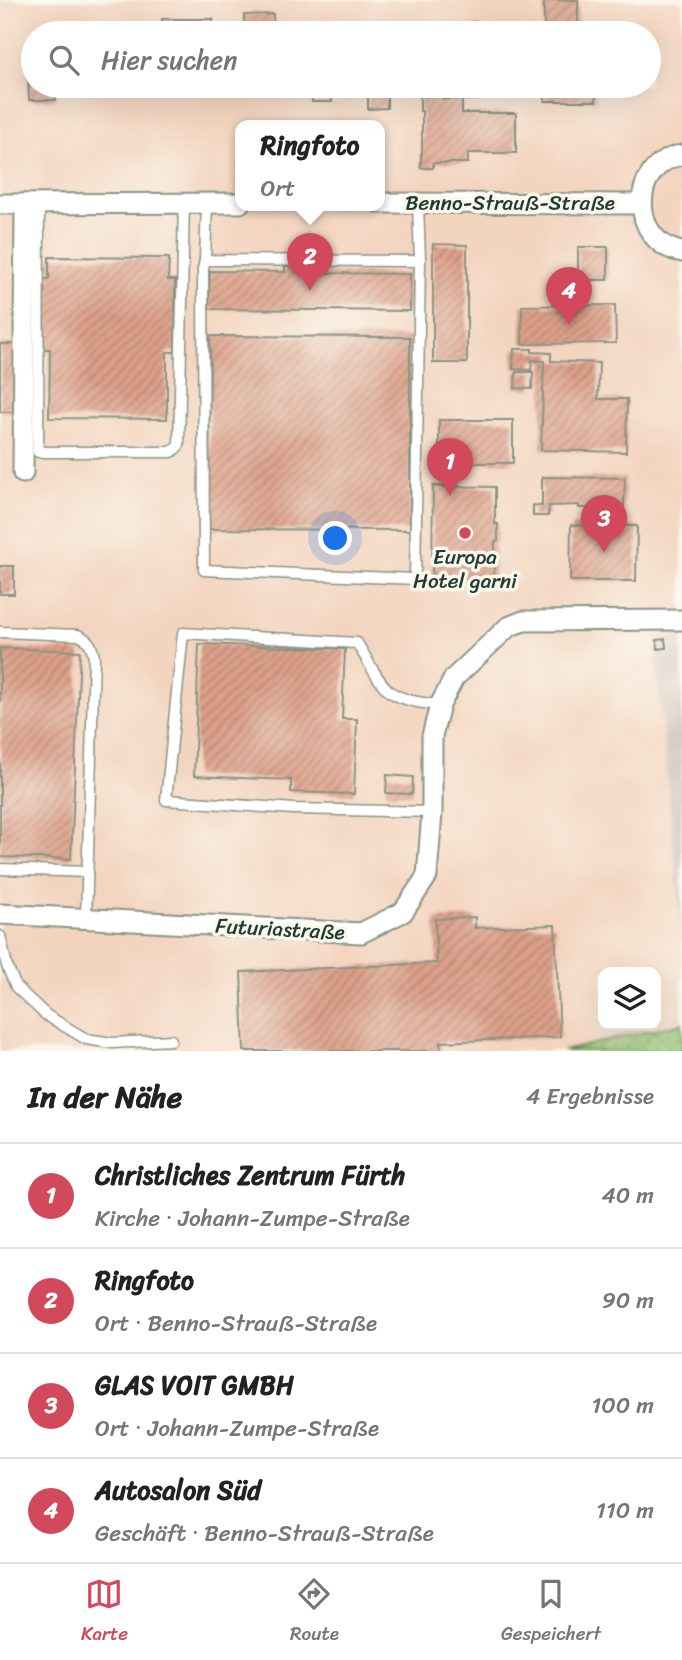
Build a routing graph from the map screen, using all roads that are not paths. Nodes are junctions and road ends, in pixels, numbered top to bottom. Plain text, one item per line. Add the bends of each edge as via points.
1 (682, 155) edge
2 (184, 203) junction
3 (207, 203) junction
4 (235, 203) edge
5 (385, 203) edge
6 (418, 203) junction
7 (0, 204) edge
8 (32, 204) junction
9 (641, 204) junction
10 (682, 252) edge
11 (205, 260) junction
12 (420, 261) junction
13 (23, 473) dead end
14 (682, 620) edge
15 (0, 632) edge
16 (440, 705) junction
17 (432, 812) junction
18 (0, 869) edge
19 (88, 872) junction
20 (0, 914) edge
21 (86, 919) junction
22 (0, 936) edge
23 (171, 1040) dead end

1 - 9 street via 662,162 651,174
2 - 3 street
2 - 8 street
2 - 8 lane via 179,445 172,452 38,452
3 - 4 street
3 - 11 lane
5 - 6 street, Benno-Strauß-Straße
6 - 9 street, Benno-Strauß-Straße
6 - 12 lane
7 - 8 street
8 - 13 street
9 - 10 street via 650,233 661,244
11 - 12 lane
11 - 12 lane via 204,570 415,579
14 - 16 street, Futuriastraße via 523,621 508,627 454,678
15 - 19 lane via 78,635 92,646
16 - 17 street, Futuriastraße via 432,736
16 - 17 lane via 418,703 390,692 358,643 183,634 166,800
17 - 21 street, Futuriastraße via 427,876 403,912 361,933
18 - 19 lane
19 - 21 lane
20 - 21 street, Futuriastraße
22 - 23 lane via 16,987 47,1015 86,1039 112,1043

